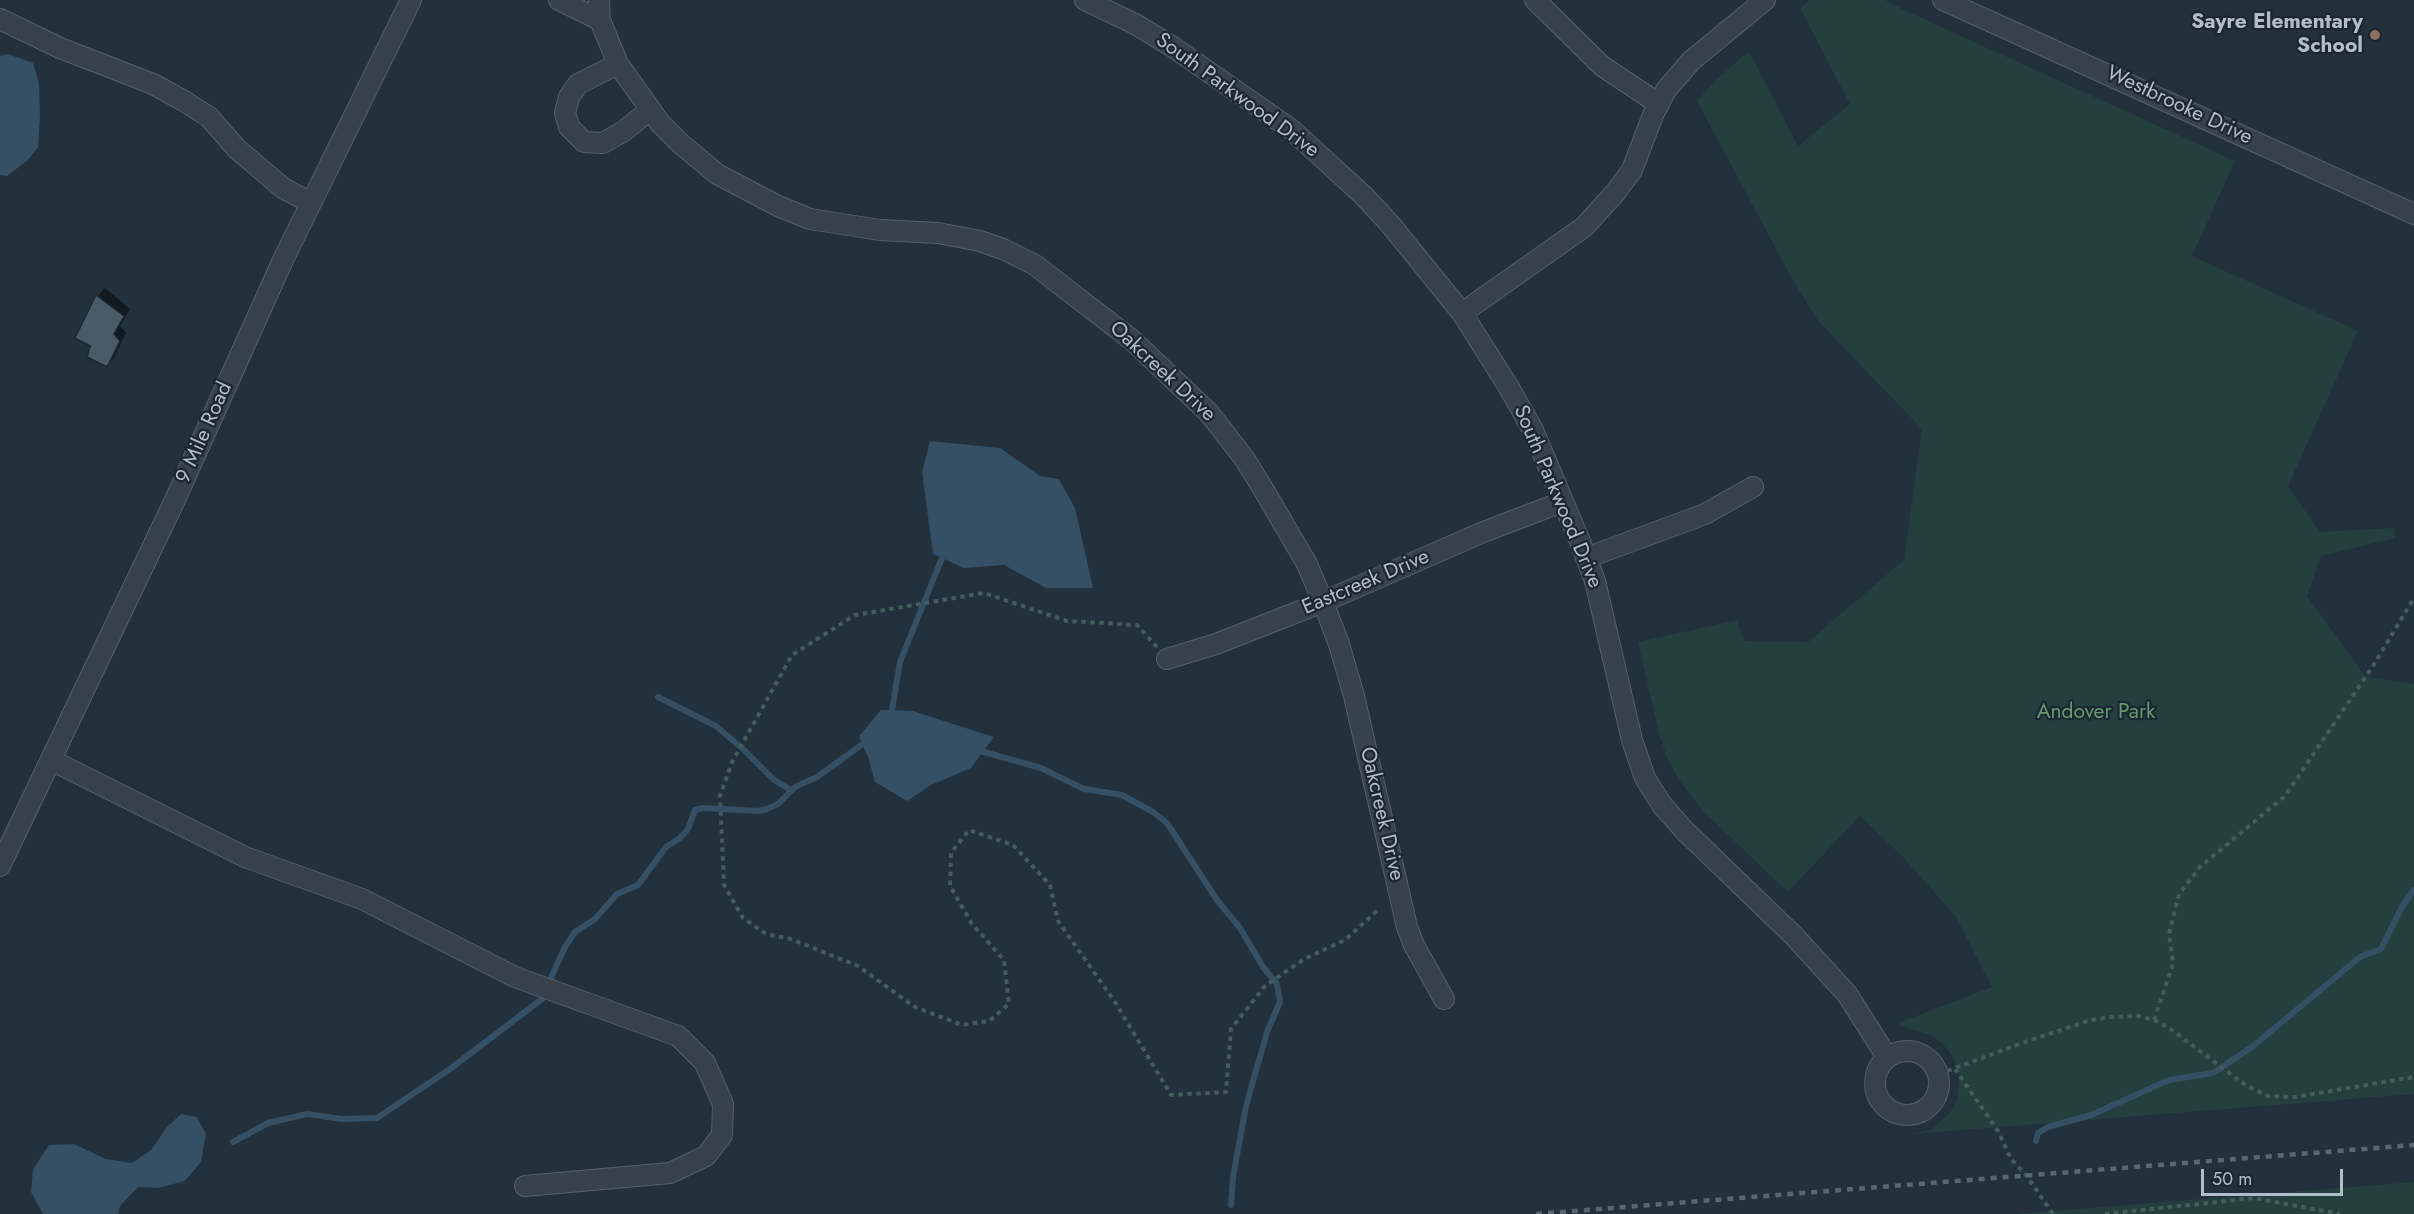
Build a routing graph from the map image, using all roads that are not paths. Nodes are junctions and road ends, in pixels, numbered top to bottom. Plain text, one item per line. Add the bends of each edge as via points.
1 (411, 0) edge
2 (559, 0) edge
3 (599, 0) edge
4 (1085, 0) edge
5 (1535, 0) edge
6 (1764, 0) edge
7 (1943, 0) edge
8 (0, 19) edge
9 (600, 20) junction
10 (618, 64) junction
11 (1659, 104) junction
12 (651, 110) junction
13 (311, 203) junction
14 (2414, 214) edge
15 (1462, 314) junction
16 (1753, 487) dead end
17 (1562, 502) junction
18 (1586, 558) junction
19 (1323, 602) junction
20 (1167, 659) road end
21 (51, 760) junction
22 (0, 866) edge
23 (1444, 999) dead end
24 (1887, 1057) junction
25 (525, 1186) dead end

1 - 13 street, 9 Mile Road
2 - 9 street
3 - 9 street, Oakcreek Drive
4 - 15 street, South Parkwood Drive via 1173,47 1292,130 1390,224
5 - 11 street via 1602,66
6 - 11 street via 1691,62
7 - 14 street, Westbrooke Drive
8 - 13 street via 184,100 209,117 237,149 283,188
9 - 10 street, Oakcreek Drive
10 - 12 street, Oakcreek Drive
10 - 12 street via 578,84 565,113 569,127 584,142 603,143
11 - 15 street via 1632,170 1584,227
12 - 19 street, Oakcreek Drive via 681,144 717,174 810,219 980,241 1035,265 1132,340 1209,413 1262,487 1307,564
13 - 21 street, 9 Mile Road
15 - 17 street, South Parkwood Drive via 1533,430
16 - 18 street via 1705,514
17 - 18 street, South Parkwood Drive
17 - 19 street, Eastcreek Drive
18 - 24 street, South Parkwood Drive via 1645,778 1684,830 1794,936 1847,994
19 - 20 street, Eastcreek Drive
19 - 23 street, Oakcreek Drive via 1354,696 1407,927
21 - 22 street, 9 Mile Road
21 - 25 street via 245,857 362,899 515,977 678,1036 705,1063 723,1104 722,1136 706,1156 670,1173
24 - 24 street via 1879,1065 1874,1086 1883,1105 1902,1115 1931,1105 1947,1071 1917,1052 1906,1050

